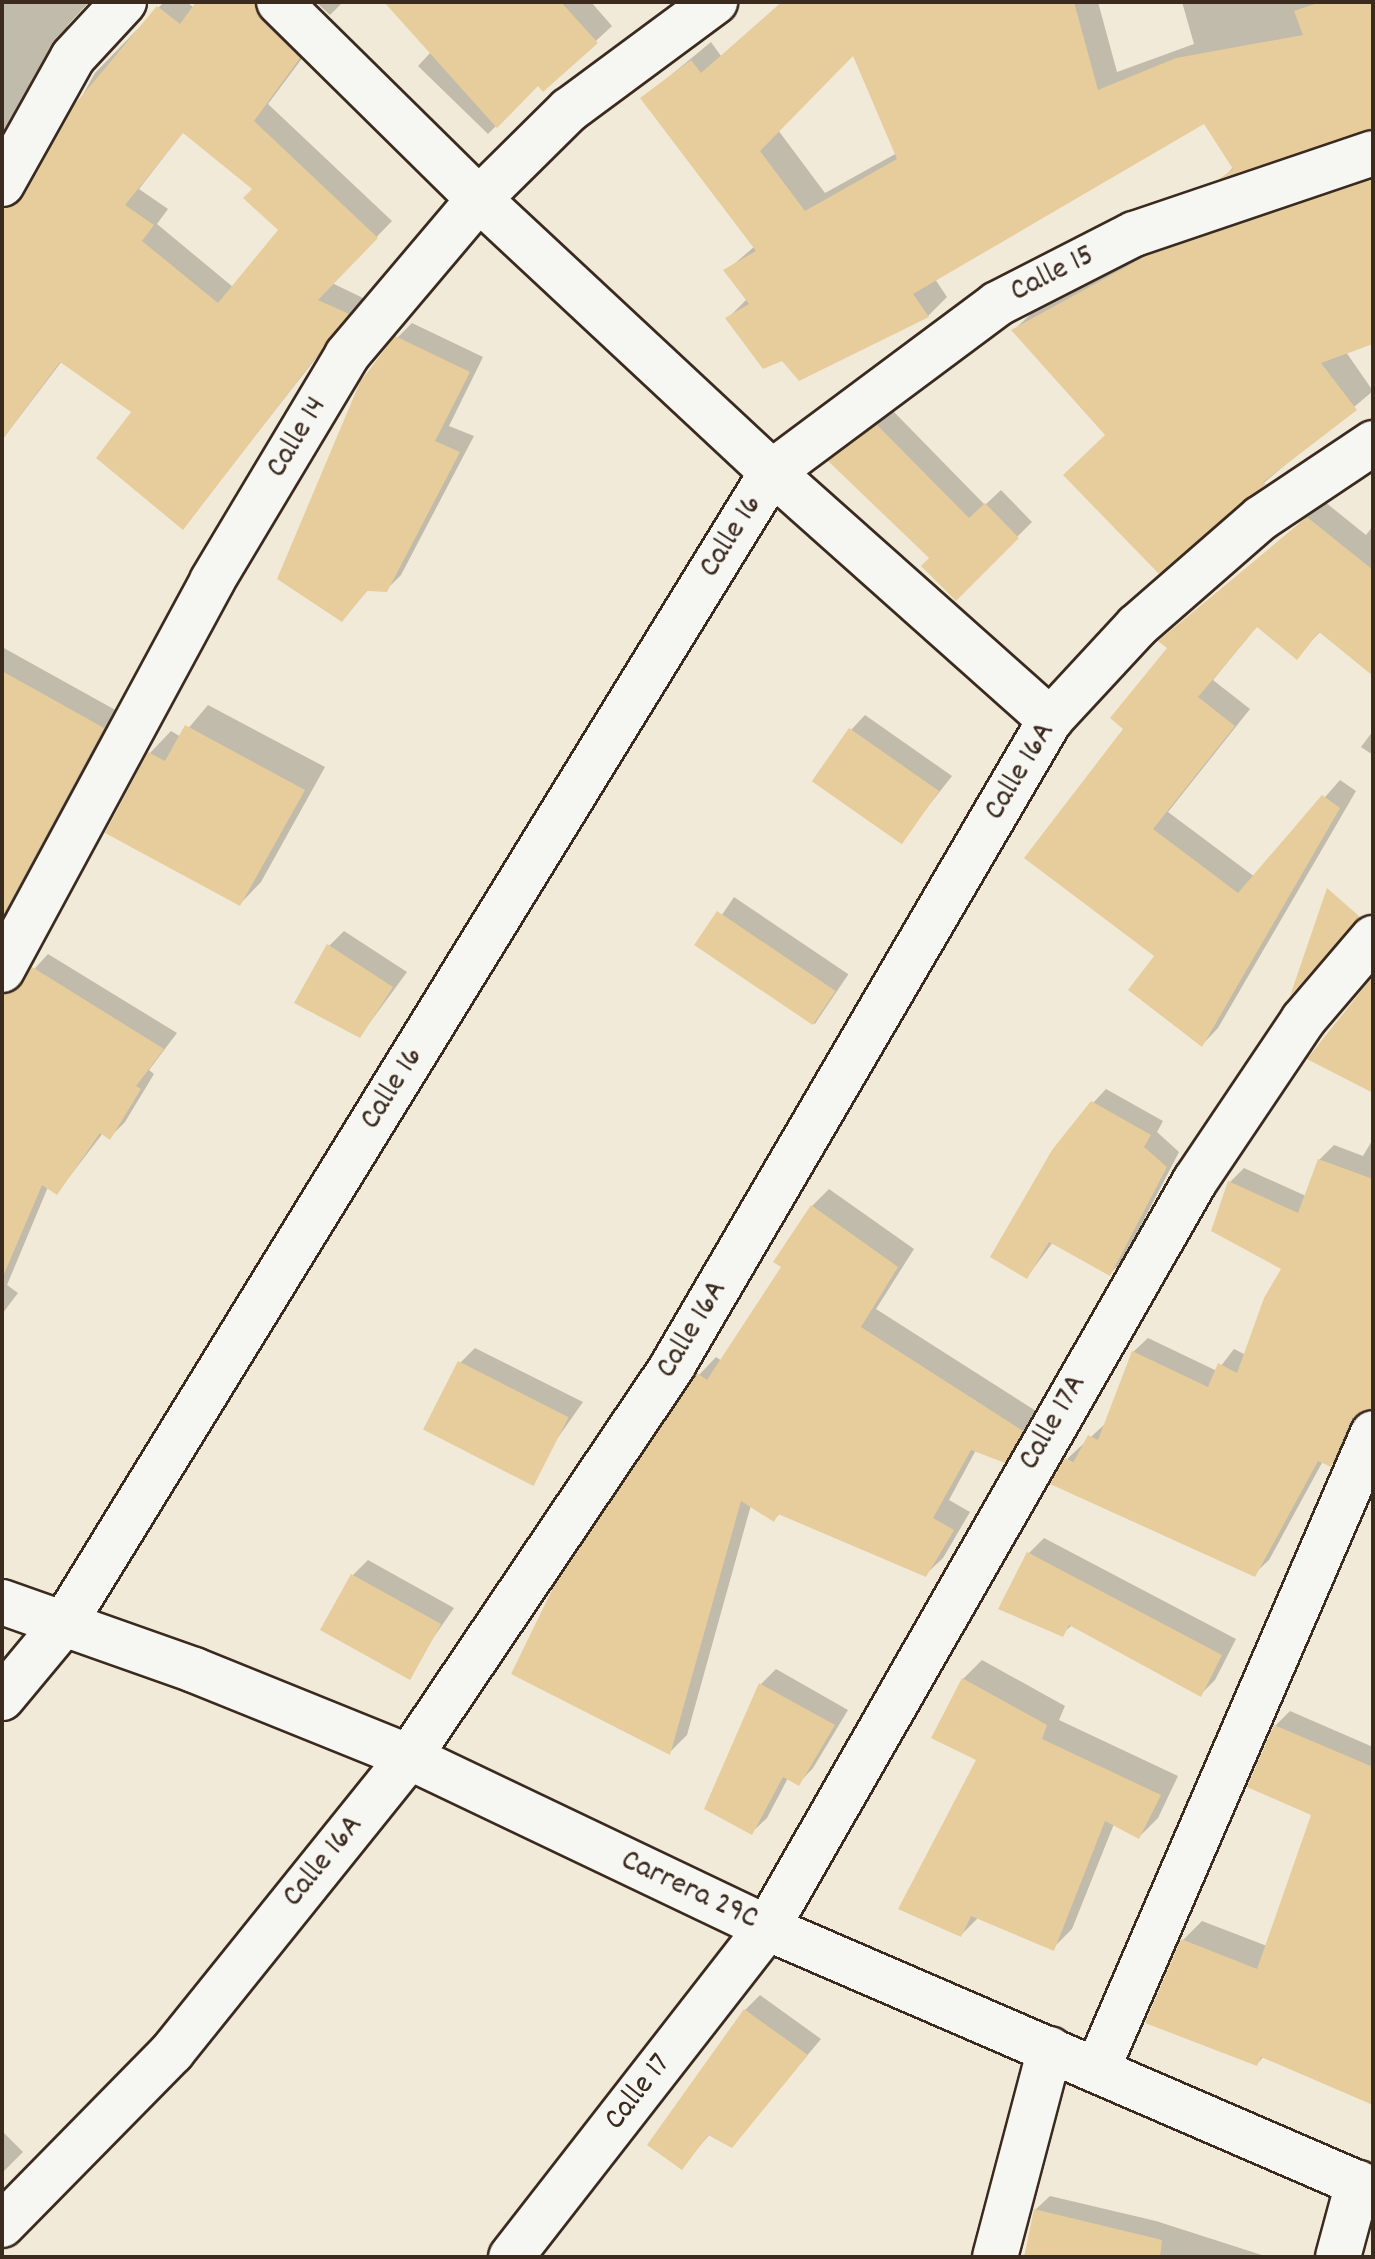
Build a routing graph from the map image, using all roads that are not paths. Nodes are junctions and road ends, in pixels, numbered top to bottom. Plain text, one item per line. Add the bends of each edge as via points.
1 (124, 2) edge
2 (279, 2) edge
3 (715, 2) edge
4 (1373, 153) edge
5 (2, 184) edge
6 (479, 199) junction
7 (1373, 443) edge
8 (772, 472) junction
9 (1050, 720) junction
10 (1373, 938) edge
11 (2, 970) edge
12 (1373, 1433) edge
13 (2, 1602) edge
14 (65, 1622) junction
15 (2, 1698) edge
16 (409, 1757) junction
17 (767, 1928) junction
18 (1050, 2049) junction
19 (1097, 2070) junction
20 (1366, 2186) edge
21 (2, 2225) edge
22 (511, 2257) edge
23 (995, 2257) edge
24 (1338, 2257) edge

1 - 5 street via 73,57
2 - 6 street
3 - 6 street, Calle 14 via 569,110
4 - 8 street, Calle 15 via 1134,234 997,304
6 - 8 street
6 - 11 street, Calle 14 via 347,355 212,581
7 - 9 street, Calle 16A via 1261,518 1137,626
8 - 9 street
8 - 14 street, Calle 16
9 - 16 street, Calle 16A via 673,1365
10 - 17 street, Calle 17A via 1303,1020 1195,1181
12 - 19 street
13 - 14 street, Carrera 29C
14 - 15 street, Calle 16
14 - 16 street, Carrera 29C
16 - 17 street, Carrera 29C
16 - 21 street, Calle 16A via 172,2052
17 - 18 street, Carrera 29C
17 - 22 street, Calle 17
18 - 19 street, Carrera 29C
18 - 23 street
19 - 20 street, Carrera 29C
20 - 24 street

